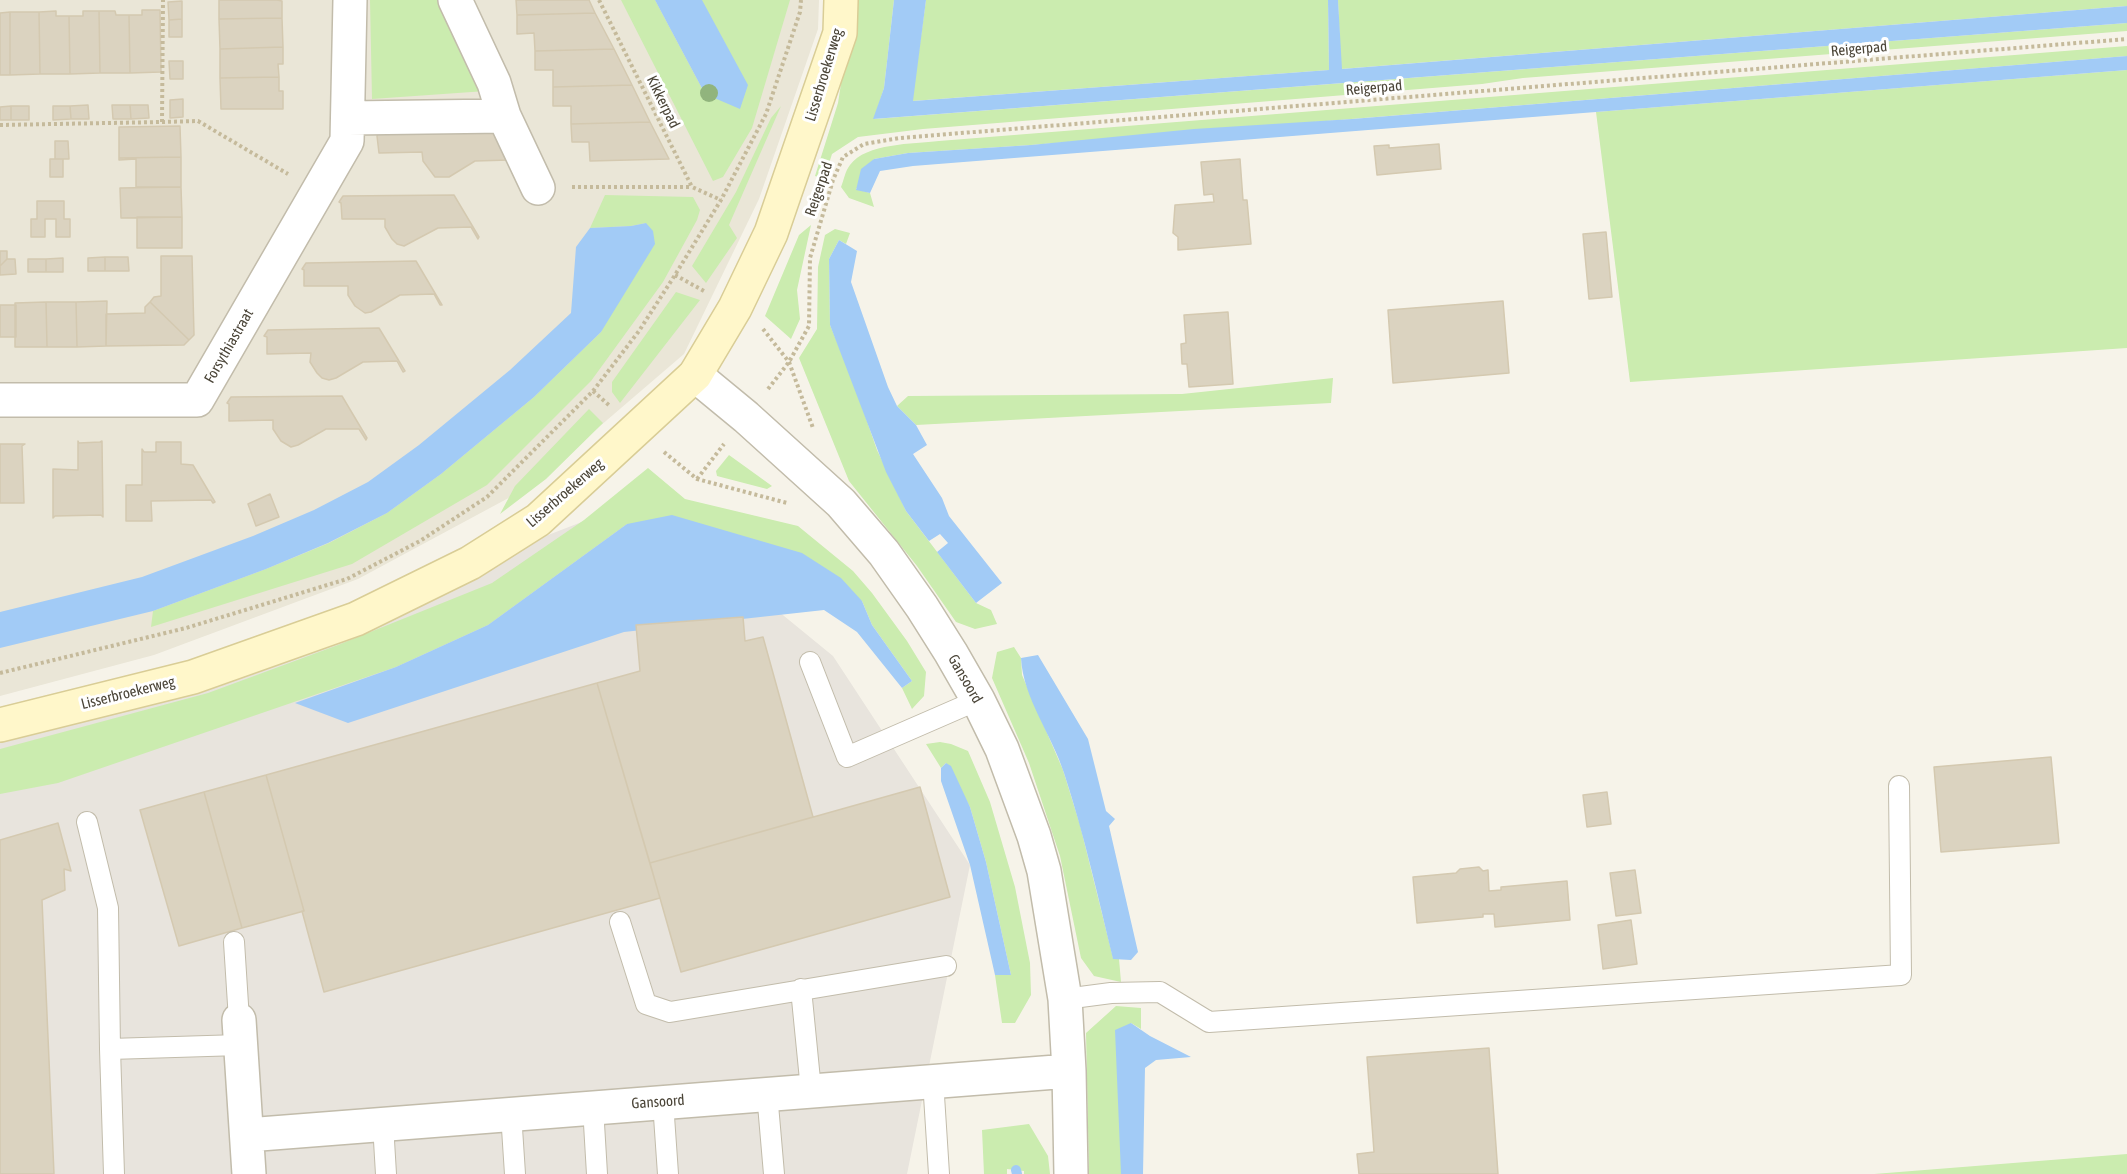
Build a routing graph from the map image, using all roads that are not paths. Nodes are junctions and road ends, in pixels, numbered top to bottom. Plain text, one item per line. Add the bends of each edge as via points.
1 (350, 0) edge
2 (455, 0) edge
3 (841, 0) edge
4 (504, 116) junction
5 (348, 118) junction
6 (538, 188) road end
7 (695, 375) junction
8 (0, 400) edge
9 (810, 662) dead end
10 (978, 700) junction
11 (0, 725) edge
12 (1899, 786) dead end
13 (87, 822) dead end
14 (620, 922) dead end
15 (234, 942) dead end
16 (946, 966) dead end
17 (801, 989) junction
18 (1065, 999) junction
19 (239, 1033) junction
20 (110, 1049) junction
21 (1069, 1071) junction
22 (933, 1080) junction
23 (811, 1090) junction
24 (767, 1093) junction
25 (663, 1102) junction
26 (593, 1107) junction
27 (511, 1113) junction
28 (383, 1124) junction
29 (247, 1135) junction
30 (114, 1174) edge
31 (249, 1174) edge
32 (386, 1174) edge
33 (515, 1174) edge
34 (597, 1174) edge
35 (668, 1174) edge
36 (774, 1174) edge
37 (939, 1174) edge
38 (1071, 1174) edge

1 - 5 street, Forsythiastraat
2 - 4 street via 494,83
3 - 7 main road, Lisserbroekerweg via 840,33 771,233 735,308
4 - 5 street
4 - 6 street
5 - 8 street, Forsythiastraat via 347,141 197,400
7 - 10 street, Gansoord via 841,503 884,553 922,607
7 - 11 main road, Lisserbroekerweg via 538,520 470,563 356,619 193,677
9 - 10 lane via 847,757
10 - 18 street, Gansoord via 1002,749 1035,836
12 - 18 lane via 1901,975 1209,1022 1160,992
13 - 20 lane via 108,908
14 - 17 lane via 646,1004 670,1012
15 - 19 lane
16 - 17 lane
17 - 23 lane
18 - 21 street, Gansoord
19 - 20 lane
19 - 29 street
20 - 30 lane
21 - 22 street, Gansoord
21 - 38 street, Gansoord
22 - 23 street, Gansoord
22 - 37 lane
23 - 24 street, Gansoord
24 - 25 street, Gansoord
24 - 36 lane
25 - 26 street, Gansoord
25 - 35 lane
26 - 27 street, Gansoord
26 - 34 lane
27 - 28 street, Gansoord
27 - 33 lane
28 - 29 street, Gansoord
28 - 32 lane
29 - 31 street

